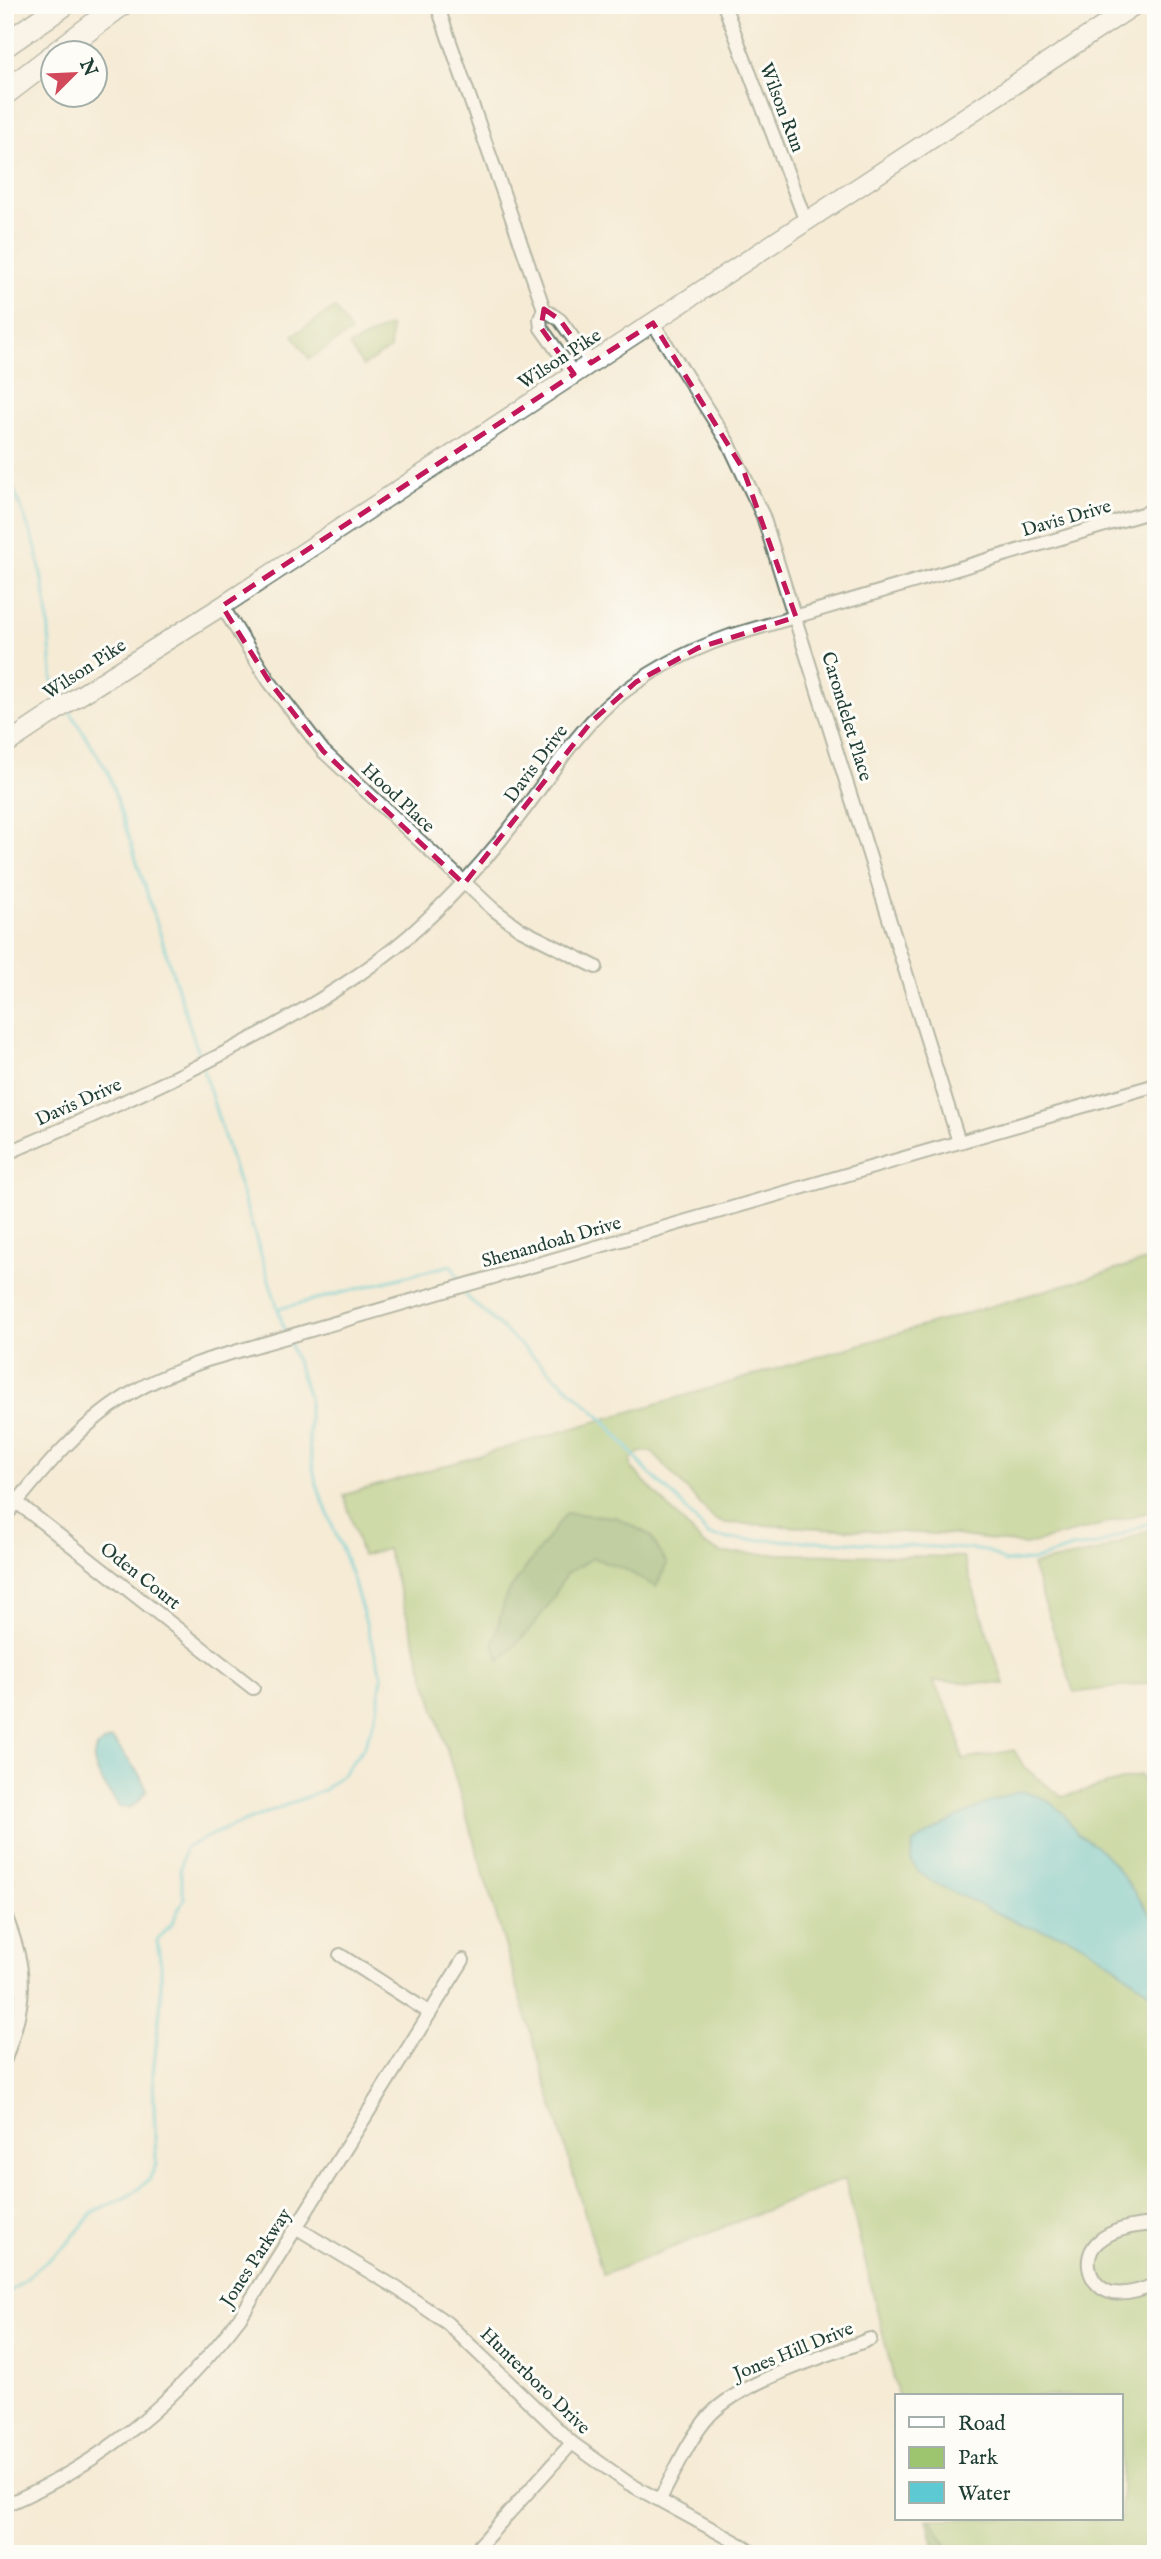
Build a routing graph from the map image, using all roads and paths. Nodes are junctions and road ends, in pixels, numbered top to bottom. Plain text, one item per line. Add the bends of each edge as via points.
1 (63, 5) edge
2 (120, 5) edge
3 (437, 5) edge
4 (724, 5) edge
5 (1135, 5) edge
6 (76, 38) edge
7 (5, 46) edge
8 (38, 68) edge
9 (5, 93) edge
10 (806, 222) junction
11 (544, 309) junction
12 (653, 323) junction
13 (590, 363) junction
14 (574, 374) junction
15 (1156, 510) edge
16 (222, 606) junction
17 (796, 617) junction
18 (5, 744) edge
19 (464, 884) junction
20 (596, 967) dead end
21 (1156, 1085) edge
22 (959, 1142) junction
23 (5, 1154) edge
24 (5, 1493) edge
25 (17, 1502) junction
26 (5, 1517) edge
27 (253, 1688) dead end
28 (5, 1915) edge
29 (340, 1955) dead end
30 (463, 1960) dead end
31 (430, 2013) junction
32 (5, 2059) edge
33 (1156, 2224) edge
34 (297, 2228) junction
35 (1156, 2284) edge
36 (870, 2339) dead end
37 (572, 2443) junction
38 (660, 2499) junction
39 (5, 2505) edge
40 (472, 2554) edge
41 (753, 2554) edge

1 - 7 highway
2 - 6 highway
3 - 11 street
4 - 10 street, Wilson Run
5 - 10 main road, Wilson Pike
8 - 9 highway
10 - 12 main road, Wilson Pike
11 - 13 street via 560,320
11 - 14 street via 541,328
12 - 13 main road, Wilson Pike
12 - 17 street, Carondelet Place via 743,469
13 - 14 main road, Wilson Pike
14 - 16 main road, Wilson Pike
15 - 17 street, Davis Drive
16 - 18 main road, Wilson Pike
16 - 19 street, Hood Place via 269,681 323,751
17 - 19 street, Davis Drive via 698,648 636,682 591,722
17 - 22 street, Carondelet Place
19 - 20 street, Hood Place via 520,929
19 - 23 street, Davis Drive via 407,938 335,992 208,1062
21 - 22 street, Shenandoah Drive
22 - 25 street, Shenandoah Drive via 207,1360 136,1390 105,1411
24 - 25 street, Oden Court
25 - 26 street, Shenandoah Drive
25 - 27 street, Oden Court
28 - 32 street via 16,1941 24,1984
29 - 31 street
30 - 31 street, Jones Parkway
31 - 34 street, Jones Parkway
33 - 35 street via 1105,2236 1092,2249 1088,2264 1095,2282 1108,2292 1125,2293
34 - 37 street, Hunterboro Drive via 447,2323
34 - 39 street, Jones Parkway via 211,2356 170,2397 99,2456
36 - 38 street, Jones Hill Drive via 728,2398 696,2434
37 - 38 street, Hunterboro Drive via 628,2483
37 - 40 street
38 - 41 street, Hunterboro Drive

